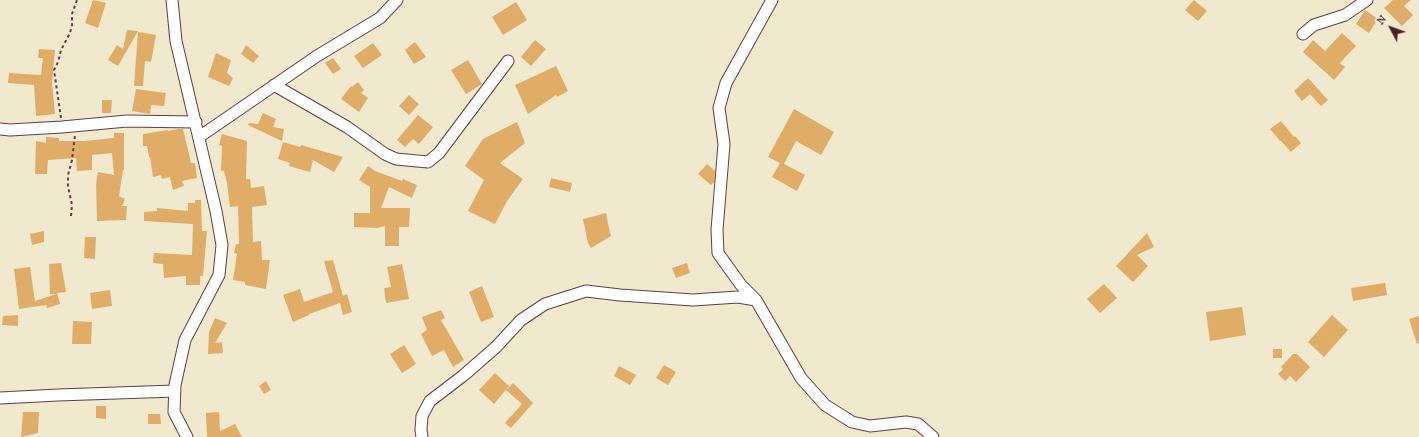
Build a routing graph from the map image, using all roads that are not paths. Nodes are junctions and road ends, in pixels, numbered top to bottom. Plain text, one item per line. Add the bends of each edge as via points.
1 (172, 0) edge
2 (397, 0) edge
3 (772, 0) edge
4 (1367, 0) edge
5 (1303, 34) dead end
6 (508, 61) dead end
7 (274, 85) junction
8 (196, 122) junction
9 (0, 129) edge
10 (199, 137) junction
11 (756, 300) junction
12 (175, 391) junction
13 (0, 398) edge
14 (187, 437) edge
15 (422, 437) edge
16 (933, 437) edge

1 - 8 street via 176,41
2 - 7 street via 380,18
3 - 11 street via 726,84 719,108 724,144 717,230 718,253 741,285
4 - 5 street via 1345,16 1314,25
6 - 7 street via 439,153 428,162 396,159 385,154 347,127
7 - 10 street
8 - 9 street via 126,121
8 - 10 street
10 - 12 street via 222,245 218,275 185,340
11 - 15 street via 738,297 693,300 586,290 545,304 521,320 496,347 430,401 422,416
11 - 16 street via 801,378 825,405 852,422 870,426 906,422 918,424
12 - 13 street
12 - 14 street via 174,412

